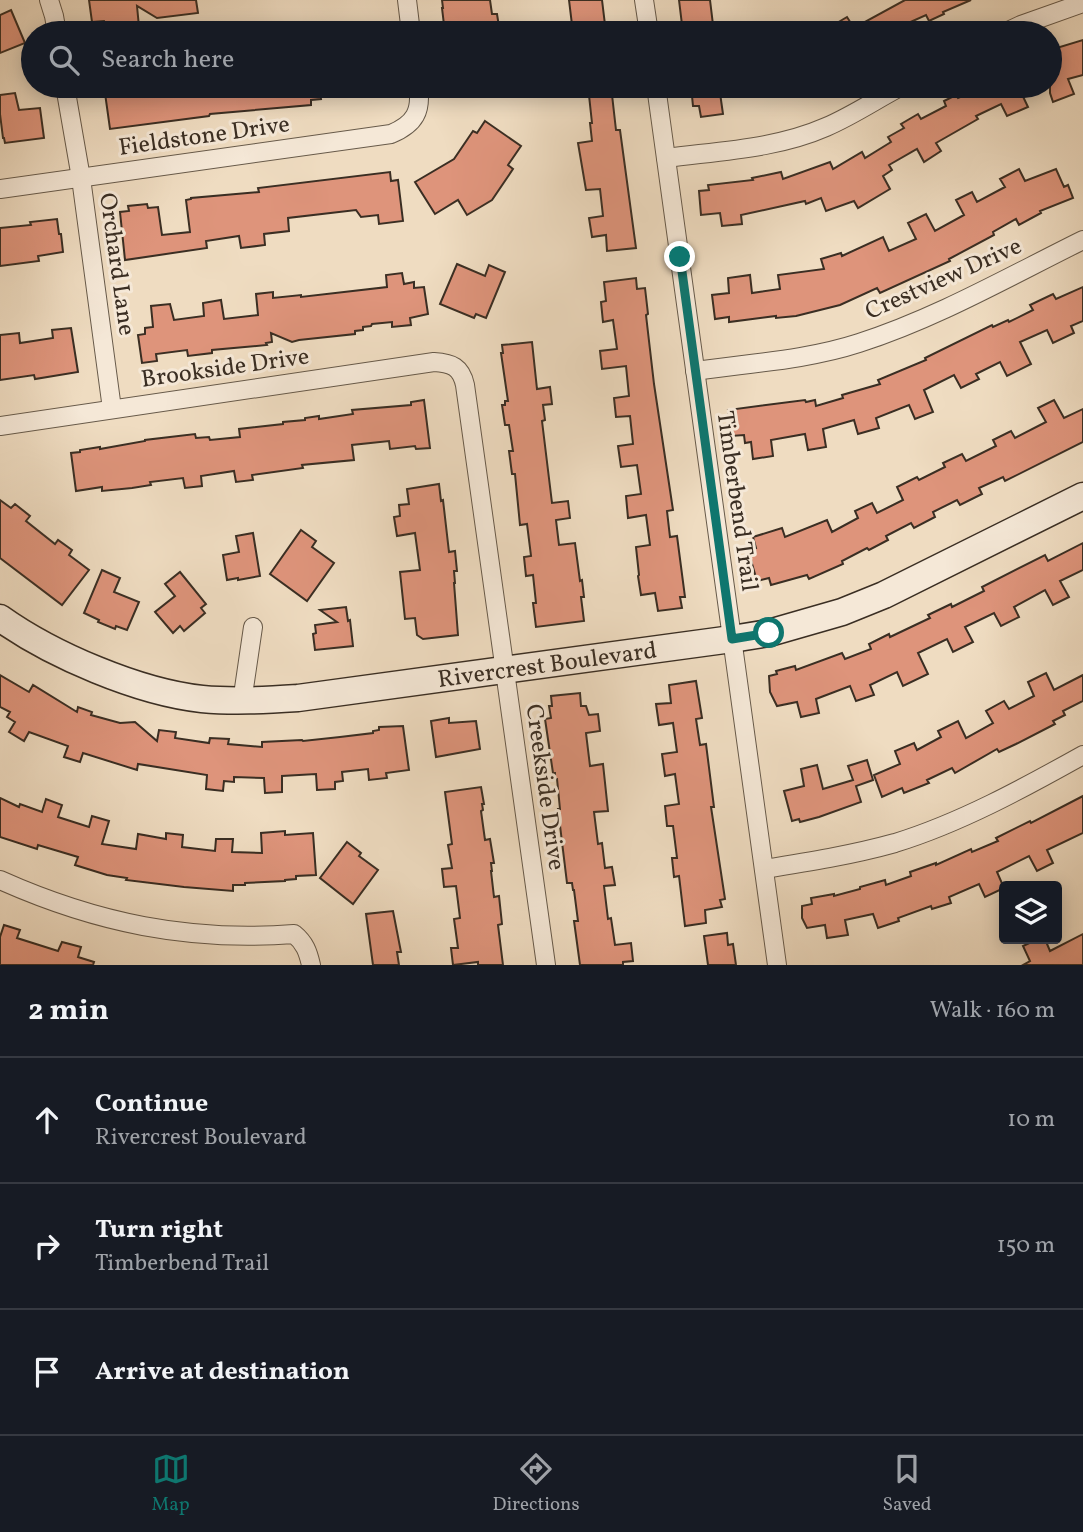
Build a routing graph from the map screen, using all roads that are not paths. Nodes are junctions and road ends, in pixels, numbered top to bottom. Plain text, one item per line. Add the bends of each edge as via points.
1 (49, 0) edge
2 (407, 0) edge
3 (644, 0) edge
4 (1083, 3) edge
5 (55, 21) edge
6 (410, 21) edge
7 (647, 21) edge
8 (1032, 21) edge
9 (67, 98) edge
10 (420, 98) edge
11 (658, 98) edge
12 (880, 98) edge
13 (666, 158) junction
14 (81, 178) junction
15 (0, 189) edge
16 (1083, 240) edge
17 (457, 368) joint
18 (695, 371) junction
19 (112, 409) junction
20 (0, 426) edge
21 (1083, 496) edge
22 (0, 618) edge
23 (253, 627) dead end
24 (732, 639) junction
25 (505, 670) junction
26 (242, 702) junction
27 (1083, 755) edge
28 (764, 870) junction
29 (0, 880) edge
30 (311, 965) edge
31 (546, 965) edge
32 (777, 965) edge

1 - 5 street
2 - 6 street
3 - 7 street
4 - 8 street
9 - 14 street, Orchard Lane
10 - 14 street, Fieldstone Drive via 412,121 391,134
11 - 13 street, Timberbend Trail
12 - 13 street via 826,127 789,139
13 - 18 street, Timberbend Trail
14 - 15 street, Fieldstone Drive
14 - 19 street, Orchard Lane
16 - 18 street, Crestview Drive via 914,323 858,343
17 - 19 street, Brookside Drive via 434,362
17 - 25 street, Creekside Drive via 465,385
18 - 24 street, Timberbend Trail
19 - 20 street, Brookside Drive
21 - 24 street, Rivercrest Boulevard via 884,595 842,612
22 - 26 street, Rivercrest Boulevard via 90,667 127,681 200,699
23 - 26 street
24 - 25 street, Rivercrest Boulevard
24 - 28 street, Timberbend Trail
25 - 26 street, Rivercrest Boulevard
25 - 31 street, Creekside Drive
27 - 28 street via 938,828 864,851
28 - 32 street, Timberbend Trail
29 - 30 street via 68,907 134,925 217,936 294,934

